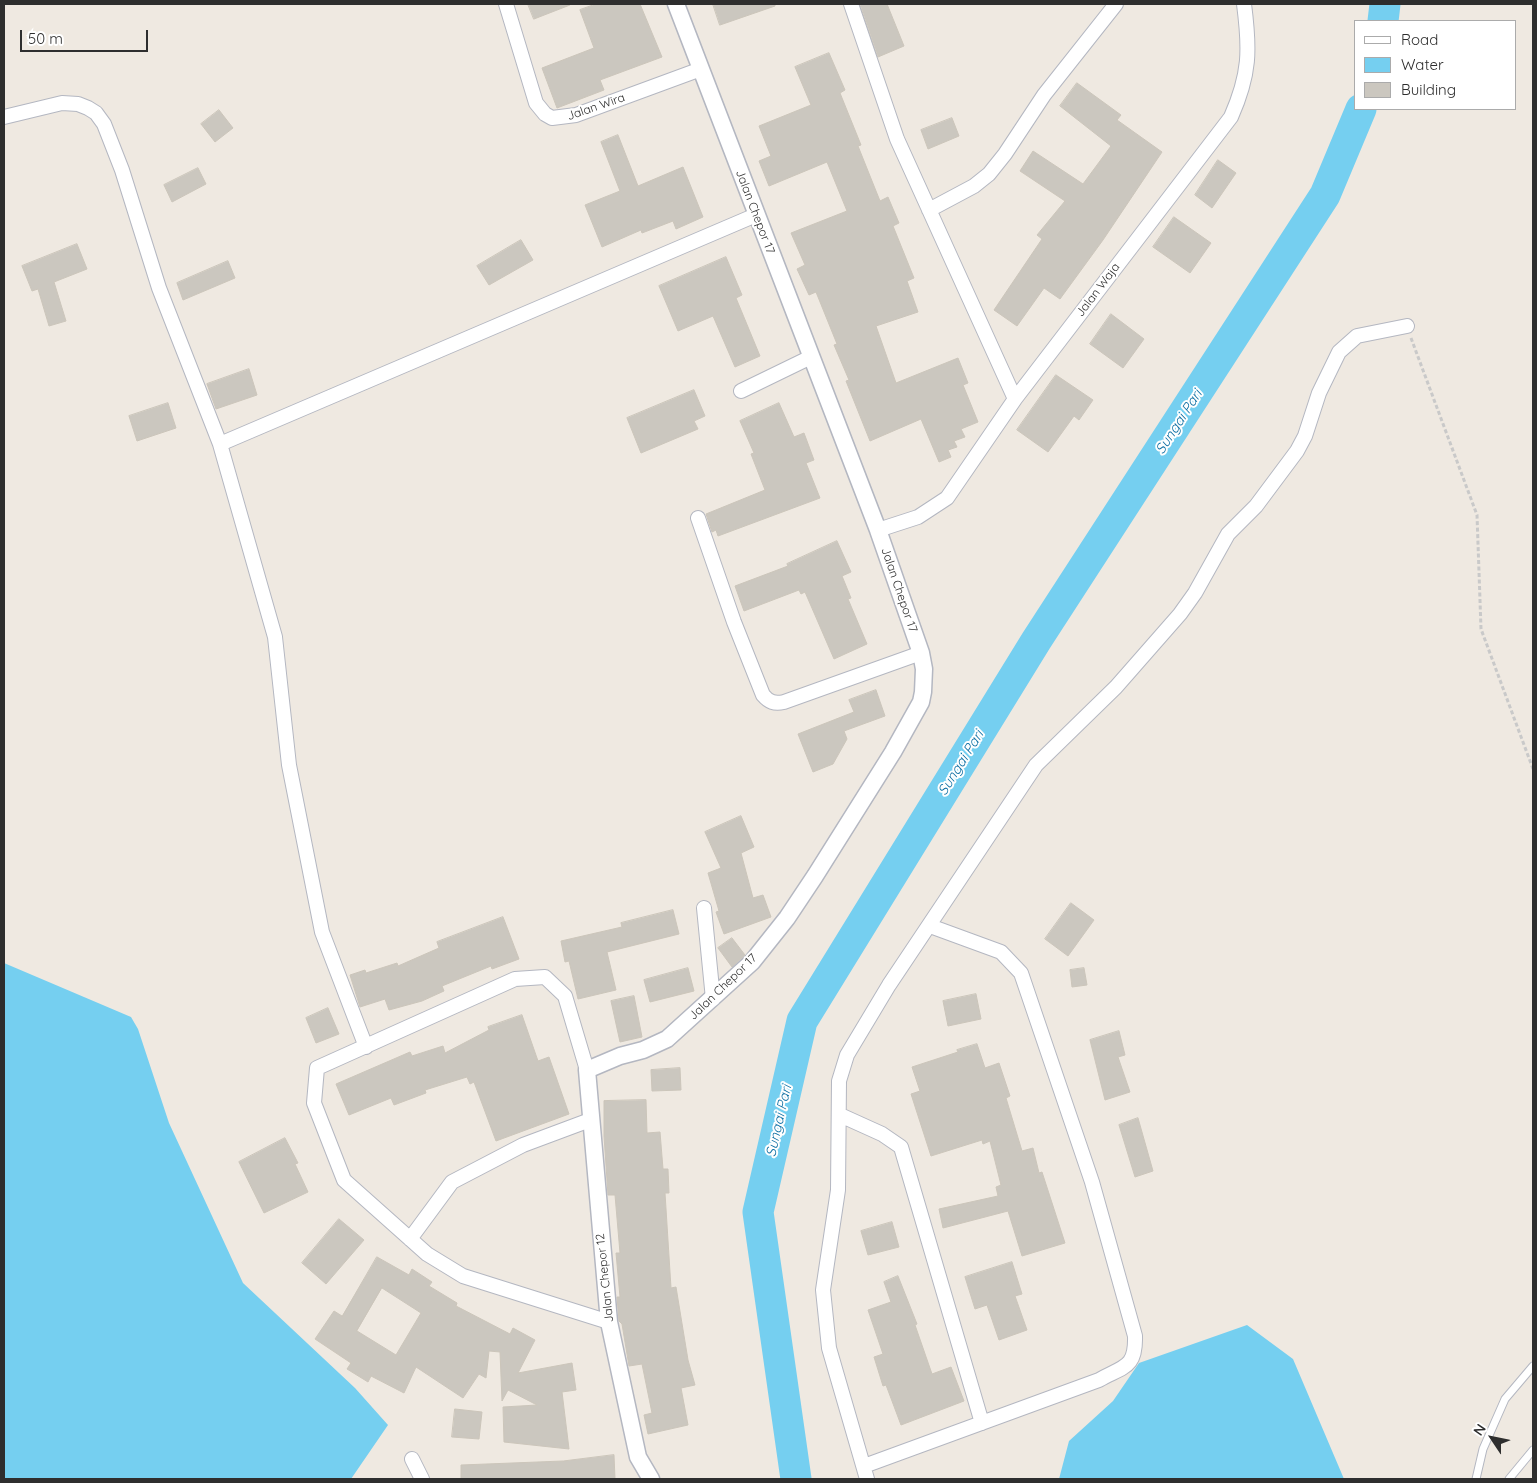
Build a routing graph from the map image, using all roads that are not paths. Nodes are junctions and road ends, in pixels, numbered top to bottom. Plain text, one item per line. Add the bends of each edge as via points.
1 (506, 4) edge
2 (676, 4) edge
3 (851, 4) edge
4 (1116, 4) edge
5 (1244, 4) edge
6 (701, 69) junction
7 (4, 118) edge
8 (929, 210) junction
9 (756, 215) junction
10 (1407, 326) road end
11 (810, 357) junction
12 (741, 391) dead end
13 (1015, 399) junction
14 (220, 444) junction
15 (698, 518) dead end
16 (878, 530) junction
17 (921, 653) junction
18 (704, 908) dead end
19 (930, 926) junction
20 (713, 999) junction
21 (366, 1047) junction
22 (587, 1070) junction
23 (840, 1115) junction
24 (590, 1120) junction
25 (410, 1239) junction
26 (609, 1322) junction
27 (1533, 1366) edge
28 (982, 1423) junction
29 (1533, 1450) edge
30 (412, 1460) dead end
31 (866, 1473) edge
32 (422, 1479) edge
33 (651, 1479) edge
34 (1476, 1479) edge
35 (1508, 1479) edge

1 - 6 street, Jalan Wira via 533,96 540,109 552,118 576,115
2 - 6 street, Jalan Chepor 17
3 - 8 street via 897,140
4 - 8 street via 1044,95 989,174 974,186
5 - 13 street, Jalan Waja via 1248,63 1243,90 1231,117
6 - 9 street, Jalan Chepor 17
7 - 14 street via 62,103 78,104 96,113 104,124 159,288
8 - 13 street
9 - 11 street, Jalan Chepor 17
9 - 14 street
10 - 19 street via 1357,336 1339,352 1297,451 1256,506 1228,534 1180,614 1116,687 1036,765
11 - 12 street
11 - 16 street, Jalan Chepor 17
13 - 16 street, Jalan Waja via 947,498 918,517
14 - 21 street via 275,637 289,765 322,932
15 - 17 street via 734,622 762,695 767,700 784,702
16 - 17 street, Jalan Chepor 17
17 - 20 street, Jalan Chepor 17 via 924,682 921,702 893,752 787,918 752,962
18 - 20 street
19 - 23 street via 875,1006 847,1055 839,1081
19 - 28 street via 1001,952 1021,973 1092,1182 1135,1336 1136,1354 1128,1365 1099,1380
20 - 22 street, Jalan Chepor 17 via 659,1044
21 - 22 street via 515,979 545,977 565,996
21 - 25 street via 317,1068 314,1103 344,1180
22 - 24 street, Jalan Chepor 12
23 - 28 street via 882,1134 901,1147
23 - 31 street via 838,1190 822,1290 829,1348
24 - 25 street via 523,1145 452,1182
24 - 26 street, Jalan Chepor 12
25 - 26 street via 427,1254 463,1276
26 - 33 street, Jalan Chepor 12 via 638,1456
27 - 34 lane via 1505,1399 1483,1449
28 - 31 street
29 - 35 lane
30 - 32 street

